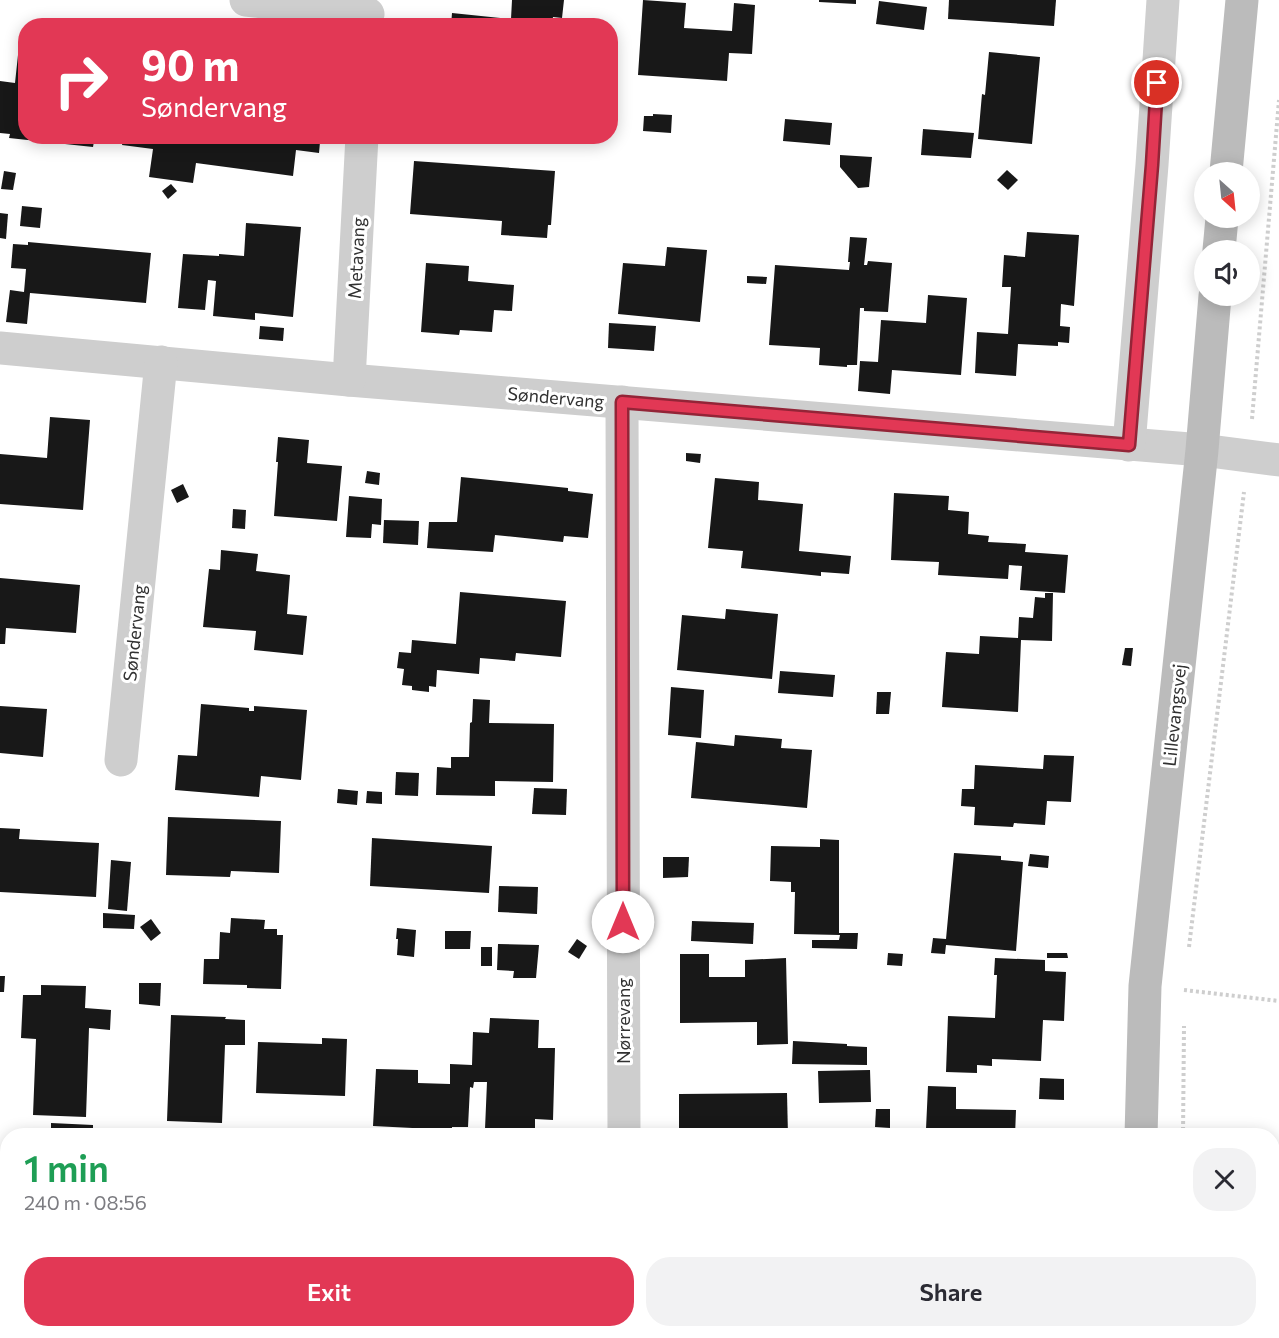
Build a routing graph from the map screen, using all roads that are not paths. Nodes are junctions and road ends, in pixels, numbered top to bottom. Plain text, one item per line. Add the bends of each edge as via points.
1 (246, 0) edge
2 (1163, 0) edge
3 (1226, 0) edge
4 (1242, 0) edge
5 (368, 13) edge
6 (1232, 94) junction
7 (362, 144) edge
8 (1227, 162) edge
9 (1214, 306) edge
10 (0, 348) edge
11 (160, 362) junction
12 (349, 380) junction
13 (622, 402) junction
14 (1129, 445) junction
15 (1202, 450) junction
16 (1264, 458) edge
17 (121, 760) dead end
18 (624, 1128) edge
19 (1141, 1128) edge

1 - 5 street
2 - 14 street
3 - 6 street
4 - 6 street
6 - 8 street
7 - 12 street, Metavang
9 - 15 street, Lillevangsvej
10 - 11 street, Søndervang
11 - 12 street, Søndervang
11 - 17 street, Søndervang
12 - 13 street, Søndervang
13 - 14 street, Søndervang
13 - 18 street, Nørrevang
14 - 15 street, Søndervang
15 - 16 street, Søndervang
15 - 19 street, Lillevangsvej via 1145,986

